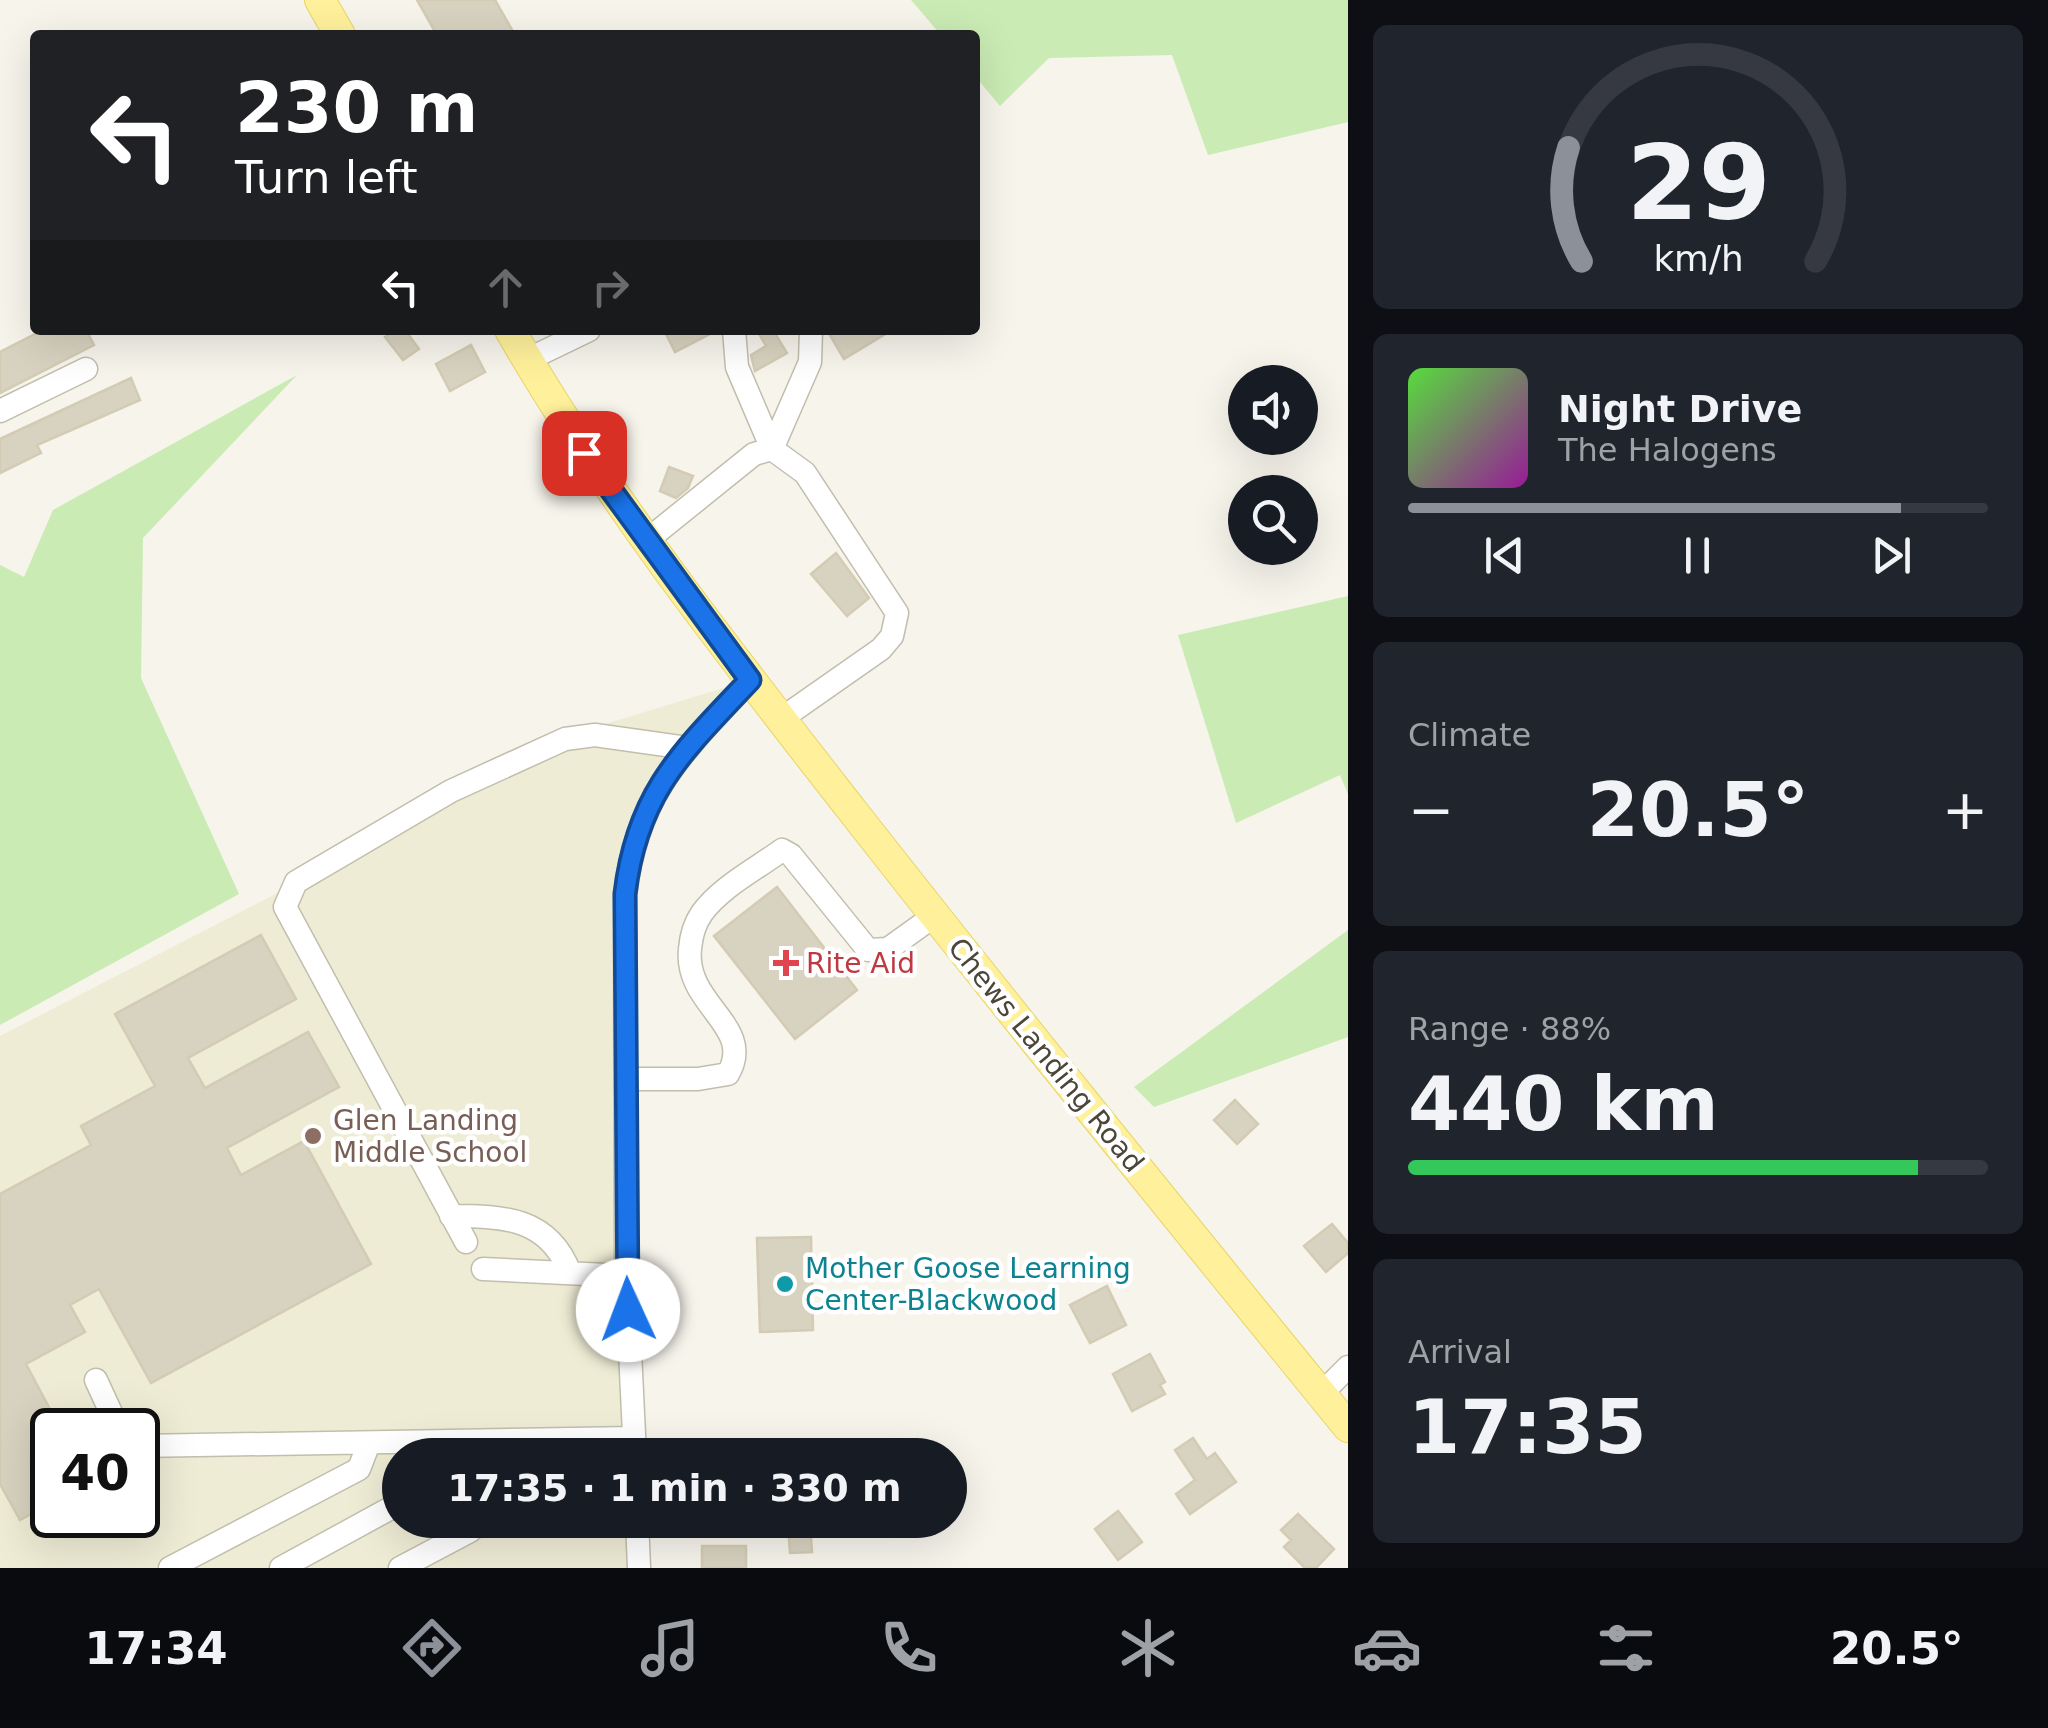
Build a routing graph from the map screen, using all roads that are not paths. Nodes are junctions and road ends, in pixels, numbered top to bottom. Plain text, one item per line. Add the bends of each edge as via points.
1 (513, 335) edge
2 (580, 335) edge
3 (734, 335) edge
4 (811, 335) edge
5 (527, 360) junction
6 (86, 369) dead end
7 (0, 411) edge
8 (772, 449) junction
9 (646, 541) junction
10 (750, 680) junction
11 (781, 719) junction
12 (686, 748) junction
13 (934, 916) junction
14 (626, 1079) junction
15 (452, 1216) junction
16 (466, 1242) dead end
17 (482, 1269) dead end
18 (570, 1273) junction
19 (626, 1276) junction
20 (1348, 1367) edge
21 (96, 1380) dead end
22 (1321, 1394) junction
23 (109, 1408) edge
24 (1348, 1426) edge
25 (634, 1438) edge
26 (368, 1442) junction
27 (382, 1443) edge
28 (160, 1446) edge
29 (382, 1513) edge
30 (455, 1538) edge
31 (638, 1538) edge
32 (170, 1568) edge
33 (281, 1568) edge
34 (400, 1568) edge
35 (639, 1568) edge

1 - 5 main road, Chews Landing Road
2 - 5 street
3 - 8 street via 737,367
4 - 8 street via 810,362
5 - 9 main road, Chews Landing Road
6 - 7 street
8 - 9 street via 740,464
8 - 11 street via 805,473 897,613 881,650
9 - 10 main road, Chews Landing Road
10 - 11 main road, Chews Landing Road
10 - 12 street
11 - 13 main road, Chews Landing Road
12 - 14 street via 646,807 629,858
12 - 15 street via 596,735 564,738 452,791 296,882 285,907
13 - 14 street via 888,949 868,950 782,850 712,901 691,938 692,979 734,1039 736,1060 728,1074
13 - 22 main road, Chews Landing Road
14 - 19 street
15 - 16 street
15 - 18 street via 532,1226 555,1244
17 - 18 street
18 - 19 street
19 - 25 street
20 - 22 street
21 - 23 street
22 - 24 main road, Chews Landing Road
26 - 27 street
26 - 28 street
26 - 32 street via 359,1469
29 - 33 street
30 - 34 street
31 - 35 street

